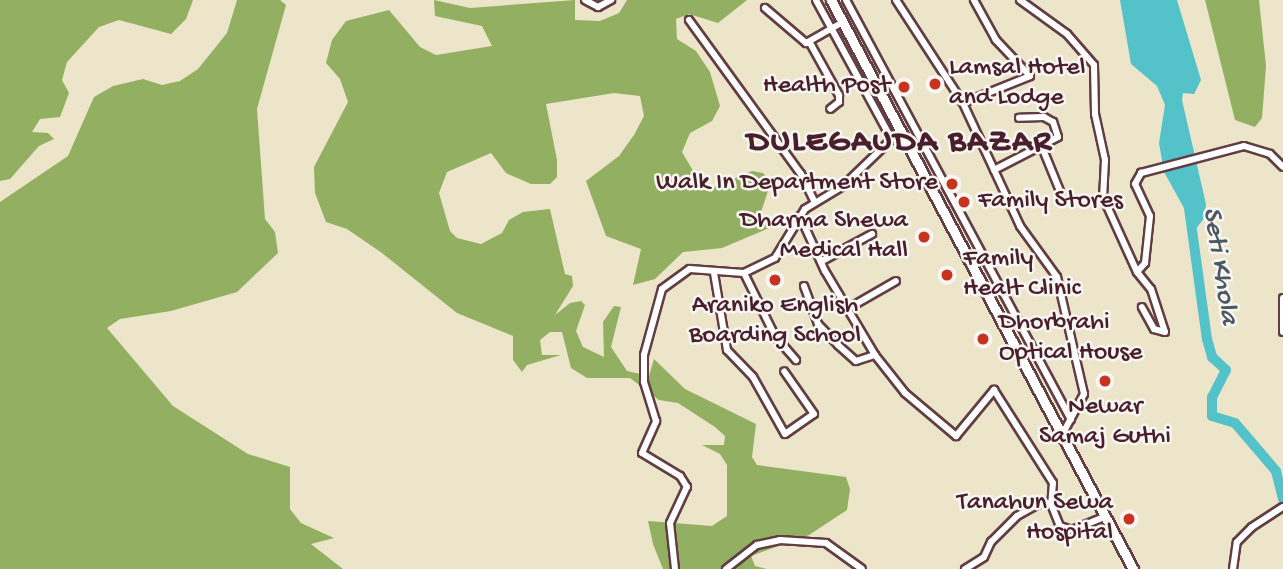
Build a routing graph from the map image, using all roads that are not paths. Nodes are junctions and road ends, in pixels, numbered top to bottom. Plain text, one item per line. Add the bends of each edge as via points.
1 (585, 0) edge
2 (611, 0) edge
3 (816, 0) edge
4 (831, 0) edge
5 (846, 0) edge
6 (896, 0) edge
7 (974, 0) edge
8 (1020, 0) edge
9 (765, 8) dead end
10 (689, 20) dead end
11 (843, 22) junction
12 (832, 28) junction
13 (810, 43) junction
14 (963, 103) junction
15 (830, 109) dead end
16 (1019, 118) dead end
17 (900, 131) junction
18 (891, 138) junction
19 (1042, 147) junction
20 (1283, 167) edge
21 (994, 170) junction
22 (1060, 191) dead end
23 (814, 201) junction
24 (800, 216) junction
25 (872, 234) dead end
26 (822, 261) junction
27 (1136, 272) junction
28 (714, 273) junction
29 (744, 273) junction
30 (896, 281) dead end
31 (804, 286) dead end
32 (1283, 298) edge
33 (1142, 307) dead end
34 (849, 308) junction
35 (1283, 332) edge
36 (875, 355) junction
37 (796, 360) dead end
38 (784, 371) dead end
39 (1071, 419) junction
40 (1062, 435) junction
41 (1051, 504) junction
42 (1282, 508) edge
43 (1105, 517) junction
44 (675, 569) edge
45 (726, 569) edge
46 (862, 569) edge
47 (965, 569) edge
48 (1133, 569) edge
49 (1233, 569) edge

1 - 2 street via 598,7
3 - 12 street
4 - 11 highway
5 - 39 street
6 - 14 street
7 - 14 street via 996,40 1030,76
8 - 27 street via 1067,34 1094,65 1095,114 1105,160 1103,197
9 - 13 street
10 - 23 street via 801,174
11 - 12 street
11 - 17 highway
12 - 13 street
12 - 18 street
13 - 15 street via 839,95 839,102
14 - 21 street
16 - 19 street via 1044,117 1053,122 1058,136
17 - 18 street
17 - 40 highway
18 - 23 street via 843,186
19 - 21 street
19 - 22 street
20 - 27 street via 1270,154 1244,146 1149,169 1137,176 1135,184 1150,216 1144,264
21 - 39 street via 1020,226 1060,285 1084,394
23 - 24 street
24 - 26 street
24 - 29 street via 775,258
25 - 26 street
26 - 34 street
27 - 33 street via 1151,289 1165,332 1154,329
28 - 29 street
28 - 38 street via 727,350 752,377 785,434 814,414
28 - 44 street via 690,269 667,281 654,308 645,355 644,382 656,421 642,453 680,476 687,487 670,523
29 - 37 street via 775,336
30 - 34 street
31 - 36 street via 818,324 847,353 863,362
32 - 35 street
34 - 36 street
36 - 41 street via 905,393 956,436 995,390 1052,483
39 - 40 street
40 - 43 highway
41 - 43 street via 1060,526 1072,530
41 - 47 street via 1041,502 1017,516 990,542 984,557
42 - 49 street via 1237,542
43 - 48 highway
45 - 46 street via 757,545 780,540 826,543

